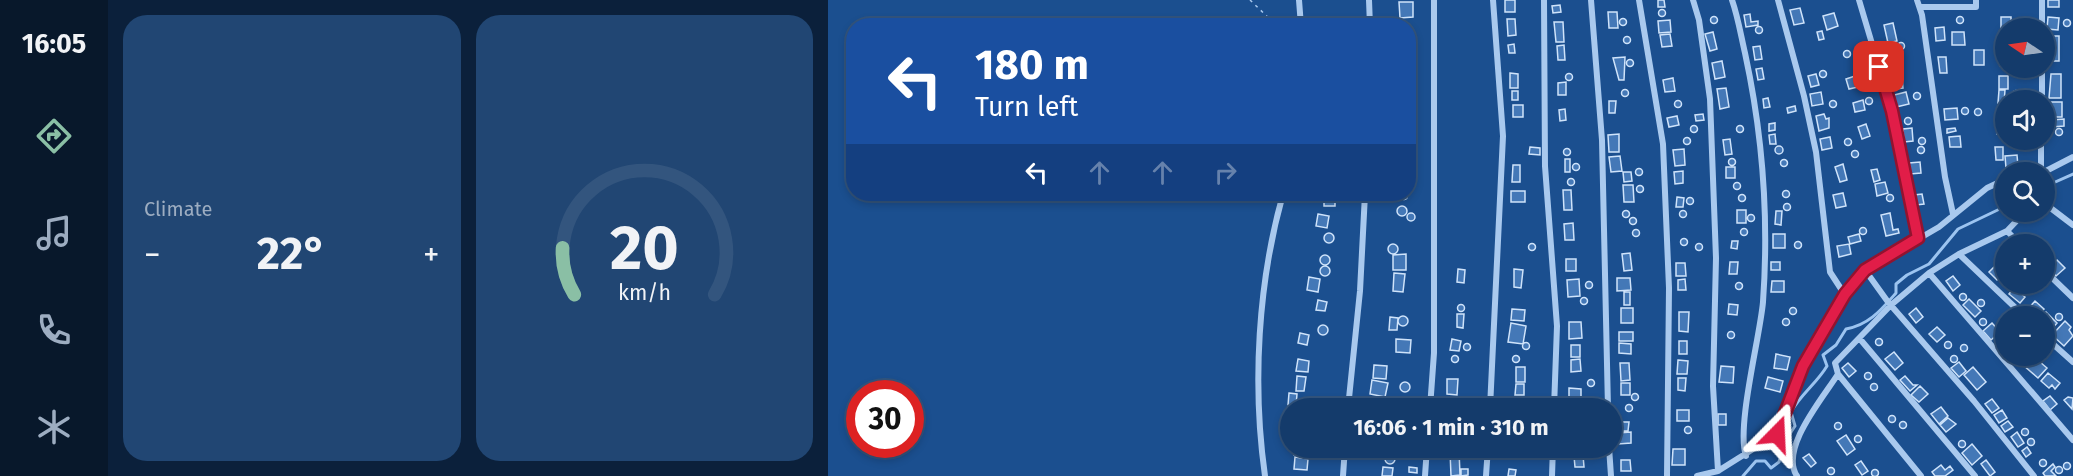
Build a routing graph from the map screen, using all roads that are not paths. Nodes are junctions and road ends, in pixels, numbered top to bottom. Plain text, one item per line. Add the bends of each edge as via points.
1 (1299, 0) edge
2 (1369, 0) edge
3 (1434, 0) edge
4 (1493, 0) edge
5 (1544, 0) edge
6 (1591, 0) edge
7 (1639, 0) edge
8 (1693, 0) edge
9 (1732, 0) edge
10 (1778, 0) edge
11 (1859, 0) edge
12 (1976, 0) edge
13 (2042, 0) edge
14 (1918, 4) edge
15 (1300, 18) edge
16 (1370, 18) edge
17 (2042, 18) edge
18 (2073, 157) edge
19 (2055, 166) edge
20 (1995, 184) edge
21 (1281, 201) edge
22 (1365, 201) edge
23 (2055, 210) edge
24 (1953, 214) junction
25 (2016, 222) edge
26 (2073, 223) edge
27 (2007, 231) junction
28 (2010, 234) edge
29 (1918, 238) junction
30 (1959, 254) junction
31 (1865, 270) junction
32 (1929, 273) junction
33 (2055, 281) edge
34 (1845, 294) junction
35 (2073, 298) edge
36 (1891, 305) junction
37 (2014, 306) edge
38 (1860, 339) junction
39 (2055, 346) edge
40 (2073, 362) edge
41 (1838, 374) junction
42 (1349, 398) edge
43 (1431, 398) edge
44 (1490, 398) edge
45 (1554, 398) edge
46 (1608, 398) edge
47 (2073, 440) edge
48 (1746, 456) junction
49 (1344, 458) edge
50 (1426, 458) edge
51 (1487, 458) edge
52 (1553, 458) edge
53 (1610, 458) edge
54 (1718, 471) junction
55 (1265, 476) edge
56 (1342, 476) edge
57 (1425, 476) edge
58 (1486, 476) edge
59 (1552, 476) edge
60 (1611, 476) edge
61 (1667, 476) edge
62 (1697, 476) edge
63 (1797, 476) edge
64 (1922, 476) edge
65 (1975, 476) edge
66 (2034, 476) edge

1 - 15 street
2 - 16 street
3 - 43 street
4 - 44 street via 1503,136
5 - 45 street via 1545,166 1557,326
6 - 46 street via 1602,140
7 - 61 street via 1663,144 1669,288
8 - 54 street via 1710,99 1716,258 1713,386
9 - 48 street via 1757,121 1767,218 1762,304 1743,449
10 - 34 street via 1816,152 1830,272
11 - 29 street via 1892,111
12 - 14 street via 1976,7
13 - 17 street
14 - 24 street
18 - 19 street
20 - 24 street
21 - 55 street via 1269,243 1263,295 1261,444
22 - 42 street
23 - 26 street
24 - 29 street via 1939,228
25 - 27 street
27 - 28 street
27 - 30 street
29 - 31 street
30 - 32 street
30 - 37 street
31 - 34 street
31 - 36 street
32 - 36 street
32 - 47 street
33 - 35 street
34 - 48 street via 1803,366 1777,434
36 - 38 street
36 - 66 street
38 - 41 street via 1835,363
38 - 65 street
39 - 40 street
41 - 63 street via 1795,441 1792,469
41 - 64 street
48 - 54 street
49 - 56 street
50 - 57 street
51 - 58 street
52 - 59 street
53 - 60 street
54 - 62 street

